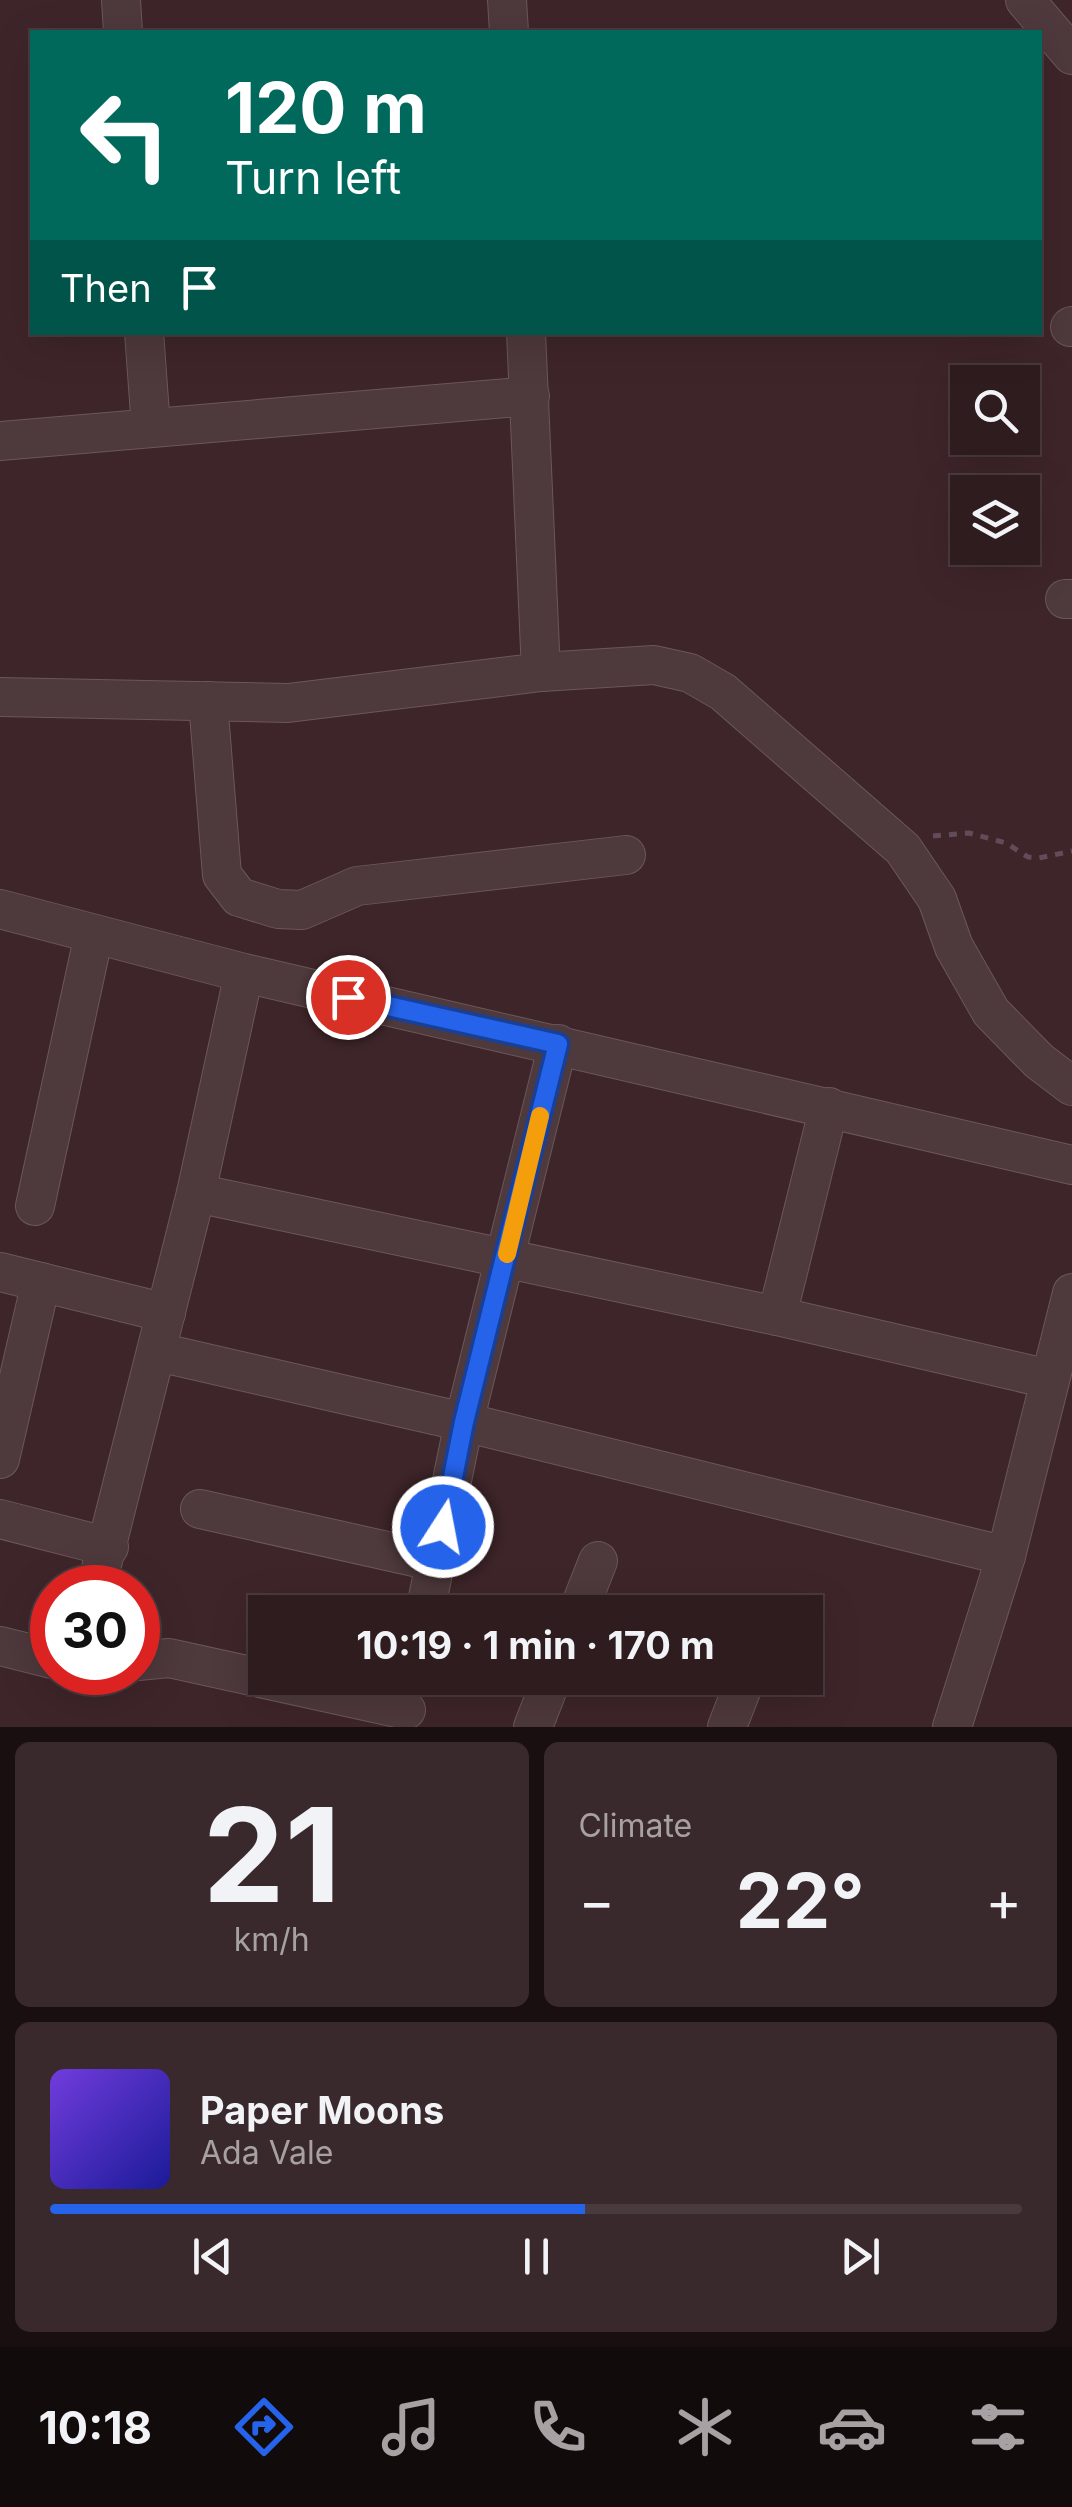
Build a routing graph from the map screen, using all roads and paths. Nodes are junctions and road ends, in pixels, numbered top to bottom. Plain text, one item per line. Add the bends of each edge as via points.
1 (121, 0) edge
2 (507, 0) edge
3 (1025, 0) edge
4 (124, 30) edge
5 (509, 30) edge
6 (1072, 55) edge
7 (144, 335) edge
8 (526, 335) edge
9 (530, 396) junction
10 (151, 428) junction
11 (0, 441) edge
12 (540, 672) junction
13 (0, 696) edge
14 (208, 701) junction
15 (903, 849) junction
16 (1072, 851) edge
17 (626, 855) dead end
18 (0, 911) edge
19 (94, 934) junction
20 (244, 974) junction
21 (558, 1044) junction
22 (1070, 1077) edge
23 (829, 1107) junction
24 (1072, 1165) edge
25 (196, 1193) junction
26 (35, 1206) dead end
27 (506, 1258) junction
28 (0, 1272) edge
29 (41, 1282) junction
30 (1072, 1293) edge
31 (166, 1314) junction
32 (777, 1316) junction
33 (158, 1352) junction
34 (1049, 1379) junction
35 (5, 1412) edge
36 (464, 1422) junction
37 (0, 1459) edge
38 (200, 1509) dead end
39 (0, 1519) edge
40 (108, 1547) junction
41 (1006, 1556) junction
42 (436, 1562) junction
43 (598, 1562) dead end
44 (103, 1565) edge
45 (429, 1595) edge
46 (585, 1595) edge
47 (0, 1646) edge
48 (30, 1654) edge
49 (160, 1659) edge
50 (546, 1695) edge
51 (739, 1695) edge
52 (407, 1705) edge
53 (534, 1727) edge
54 (727, 1727) edge
55 (952, 1727) edge

1 - 4 street
2 - 5 street
3 - 6 street
7 - 10 street
8 - 9 street
9 - 10 street
9 - 12 street
10 - 11 street
12 - 14 street via 288,703
12 - 15 street via 654,665 690,673 723,692
13 - 14 street
14 - 17 street via 222,875 229,890 254,904 302,910 357,886
15 - 16 path via 950,832 1006,843 1028,857
15 - 22 street via 937,899 954,948 991,1012 1039,1061
18 - 19 street
19 - 20 street
19 - 26 street
20 - 21 street
20 - 25 street
21 - 23 street
21 - 27 street
23 - 24 street
23 - 32 street
25 - 27 street
25 - 31 street
27 - 32 street
27 - 36 street
28 - 29 street
29 - 31 street
29 - 35 street
30 - 34 street
31 - 33 street
32 - 34 street
33 - 36 street
33 - 40 street
34 - 41 street
35 - 37 street
36 - 41 street
36 - 42 street
38 - 42 street
39 - 40 street
40 - 44 street
41 - 55 street
42 - 45 street
43 - 46 street
47 - 48 street
49 - 52 street
50 - 53 street
51 - 54 street

